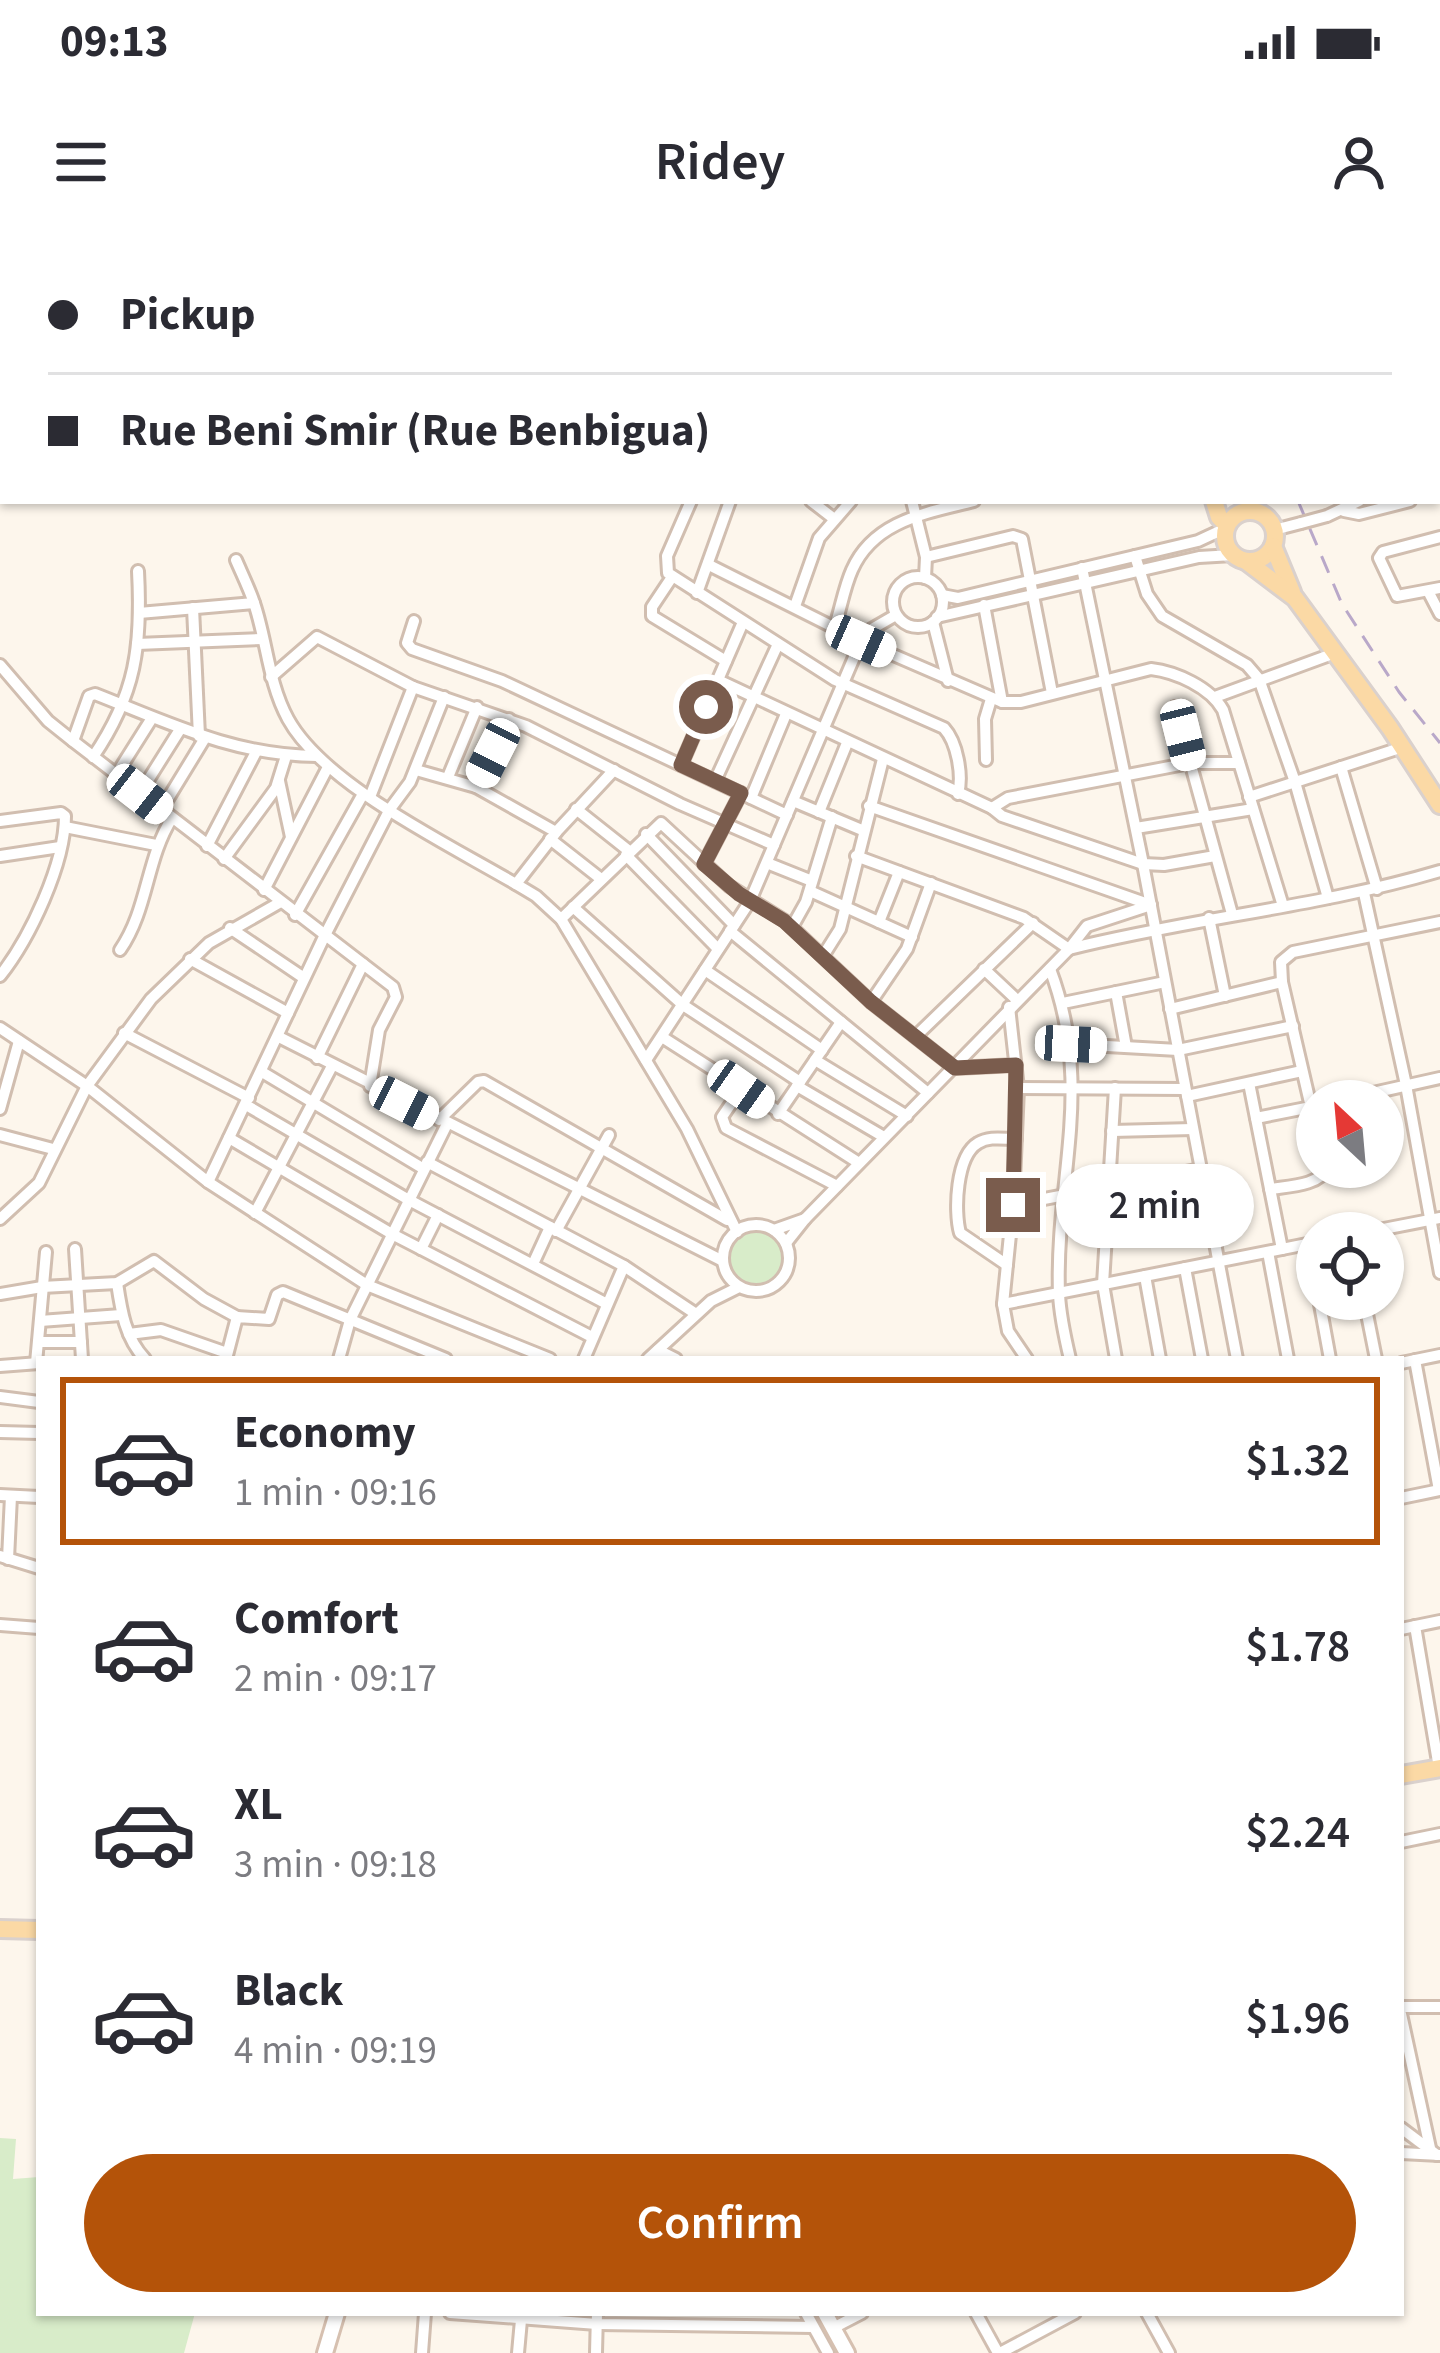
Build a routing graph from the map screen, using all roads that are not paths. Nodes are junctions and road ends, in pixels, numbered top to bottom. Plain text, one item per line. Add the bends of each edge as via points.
1 (690, 504) edge
2 (729, 504) edge
3 (815, 504) edge
4 (847, 504) edge
5 (913, 504) edge
6 (962, 504) edge
7 (1215, 504) edge
8 (1354, 504) edge
9 (1398, 504) edge
10 (1343, 511) junction
11 (916, 516) junction
12 (833, 518) junction
13 (1270, 524) edge
14 (1227, 526) junction
15 (1440, 537) edge
16 (1135, 556) junction
17 (926, 557) junction
18 (1240, 558) junction
19 (236, 560) dead end
20 (709, 565) junction
21 (1082, 568) junction
22 (138, 571) dead end
23 (1138, 571) junction
24 (672, 577) junction
25 (925, 578) junction
26 (1031, 580) junction
27 (1085, 583) junction
28 (1434, 589) edge
29 (981, 592) junction
30 (697, 593) junction
31 (942, 595) junction
32 (1033, 595) junction
33 (1294, 598) junction
34 (254, 603) junction
35 (795, 606) junction
36 (984, 606) junction
37 (193, 608) junction
38 (139, 613) junction
39 (1440, 614) edge
40 (896, 616) junction
41 (935, 619) junction
42 (414, 621) dead end
43 (743, 622) junction
44 (836, 626) junction
45 (262, 639) junction
46 (861, 641) junction
47 (196, 642) junction
48 (137, 644) junction
49 (778, 644) junction
50 (1335, 653) junction
51 (726, 661) junction
52 (0, 665) edge
53 (271, 677) junction
54 (1107, 679) junction
55 (1259, 679) junction
56 (718, 680) junction
57 (948, 681) junction
58 (843, 684) junction
59 (412, 687) junction
60 (1052, 693) junction
61 (444, 697) junction
62 (1215, 697) junction
63 (754, 698) junction
64 (996, 700) junction
65 (124, 706) junction
66 (477, 707) junction
67 (1175, 707) dead end
68 (786, 714) junction
69 (152, 718) junction
70 (509, 719) junction
71 (179, 730) junction
72 (822, 732) junction
73 (202, 737) junction
74 (73, 741) junction
75 (847, 743) junction
76 (1403, 747) junction
77 (256, 752) junction
78 (286, 756) junction
79 (317, 756) junction
80 (93, 757) junction
81 (883, 759) junction
82 (986, 760) dead end
83 (1190, 763) junction
84 (1239, 763) junction
85 (681, 765) junction
86 (328, 767) junction
87 (1341, 767) junction
88 (416, 770) junction
89 (614, 770) junction
90 (116, 775) junction
91 (1126, 776) junction
92 (448, 778) junction
93 (279, 781) junction
94 (715, 781) junction
95 (1294, 782) junction
96 (476, 787) junction
97 (140, 794) junction
98 (958, 794) junction
99 (366, 795) junction
100 (746, 796) junction
101 (793, 801) junction
102 (1251, 803) junction
103 (1440, 805) edge
104 (869, 806) junction
105 (992, 808) junction
106 (390, 809) junction
107 (576, 809) junction
108 (819, 812) junction
109 (167, 814) junction
110 (787, 815) junction
111 (832, 817) junction
112 (1204, 818) junction
113 (0, 821) edge
114 (724, 823) junction
115 (64, 826) junction
116 (1136, 828) junction
117 (862, 830) junction
118 (646, 834) junction
119 (553, 836) junction
120 (291, 837) junction
121 (156, 845) junction
122 (774, 845) junction
123 (207, 846) junction
124 (60, 848) junction
125 (628, 853) junction
126 (0, 856) edge
127 (856, 856) junction
128 (1215, 856) junction
129 (224, 859) junction
130 (767, 863) junction
131 (704, 864) junction
132 (1143, 864) junction
133 (1440, 871) edge
134 (899, 872) junction
135 (601, 879) junction
136 (931, 883) junction
137 (516, 884) junction
138 (811, 886) junction
139 (264, 890) junction
140 (1371, 891) junction
141 (1328, 898) junction
142 (750, 901) junction
143 (279, 903) junction
144 (843, 905) junction
145 (1150, 905) junction
146 (1282, 906) junction
147 (573, 907) junction
148 (1232, 914) junction
149 (295, 915) junction
150 (1209, 918) junction
151 (560, 919) junction
152 (879, 922) junction
153 (1440, 922) edge
154 (1033, 923) junction
155 (792, 927) junction
156 (1154, 927) junction
157 (230, 928) junction
158 (732, 928) junction
159 (1374, 935) junction
160 (324, 937) junction
161 (912, 937) junction
162 (718, 949) junction
163 (1069, 949) junction
164 (120, 950) dead end
165 (823, 956) junction
166 (190, 959) junction
167 (363, 964) junction
168 (984, 969) junction
169 (1049, 969) junction
170 (705, 970) junction
171 (0, 976) edge
172 (304, 978) junction
173 (1165, 982) junction
174 (1282, 982) junction
175 (1116, 992) junction
176 (1225, 996) junction
177 (871, 1002) junction
178 (1013, 1003) junction
179 (1063, 1003) junction
180 (683, 1006) junction
181 (1170, 1009) junction
182 (288, 1013) junction
183 (841, 1022) junction
184 (1293, 1026) junction
185 (0, 1028) edge
186 (124, 1033) junction
187 (916, 1036) junction
188 (279, 1037) junction
189 (662, 1037) junction
190 (19, 1041) junction
191 (1071, 1044) junction
192 (1126, 1047) junction
193 (1178, 1050) junction
194 (819, 1055) junction
195 (317, 1058) junction
196 (646, 1060) junction
197 (1016, 1065) junction
198 (332, 1066) junction
199 (955, 1068) junction
200 (1302, 1071) junction
201 (262, 1072) junction
202 (1440, 1078) edge
203 (1305, 1080) edge
204 (798, 1084) junction
205 (1249, 1084) junction
206 (1406, 1085) junction
207 (87, 1086) junction
208 (370, 1086) junction
209 (1018, 1088) junction
210 (1073, 1088) junction
211 (1115, 1088) junction
212 (741, 1089) junction
213 (1186, 1093) junction
214 (928, 1094) junction
215 (311, 1100) junction
216 (248, 1102) junction
217 (0, 1109) edge
218 (1296, 1111) edge
219 (778, 1114) junction
220 (907, 1116) junction
221 (1256, 1118) junction
222 (443, 1122) junction
223 (1193, 1129) junction
224 (1112, 1131) junction
225 (294, 1134) junction
226 (609, 1135) dead end
227 (0, 1136) edge
228 (884, 1137) junction
229 (229, 1138) junction
230 (1016, 1139) junction
231 (53, 1149) junction
232 (601, 1150) junction
233 (859, 1163) junction
234 (425, 1165) junction
235 (277, 1166) junction
236 (1201, 1169) junction
237 (208, 1182) junction
238 (1296, 1184) edge
239 (837, 1186) junction
240 (579, 1187) junction
241 (1107, 1187) junction
242 (1270, 1189) junction
243 (1066, 1195) junction
244 (409, 1200) junction
245 (1013, 1205) junction
246 (1209, 1211) junction
247 (255, 1213) junction
248 (438, 1215) junction
249 (0, 1219) edge
250 (1435, 1219) edge
251 (805, 1220) junction
252 (1404, 1225) edge
253 (734, 1227) junction
254 (553, 1229) junction
255 (1107, 1229) junction
256 (774, 1230) junction
257 (392, 1234) junction
258 (786, 1243) junction
259 (1296, 1246) edge
260 (75, 1249) dead end
261 (421, 1249) junction
262 (1282, 1249) junction
263 (46, 1252) dead end
264 (1268, 1252) junction
265 (1218, 1262) junction
266 (533, 1264) junction
267 (1006, 1265) junction
268 (624, 1266) junction
269 (724, 1266) junction
270 (1185, 1268) junction
271 (1440, 1274) edge
272 (1145, 1276) junction
273 (117, 1283) junction
274 (1103, 1284) junction
275 (77, 1285) junction
276 (367, 1285) junction
277 (42, 1287) junction
278 (739, 1287) junction
279 (1059, 1293) junction
280 (0, 1294) edge
281 (711, 1301) junction
282 (607, 1304) junction
283 (1003, 1304) junction
284 (696, 1314) junction
285 (122, 1315) junction
286 (237, 1317) junction
287 (79, 1319) junction
288 (350, 1320) junction
289 (1323, 1320) edge
290 (1368, 1320) edge
291 (40, 1321) junction
292 (129, 1334) junction
293 (592, 1337) junction
294 (38, 1342) junction
295 (81, 1342) junction
296 (653, 1354) edge
297 (1440, 1355) edge
298 (38, 1356) edge
299 (82, 1356) edge
300 (143, 1356) edge
301 (226, 1356) edge
302 (340, 1356) edge
303 (439, 1356) edge
304 (543, 1356) edge
305 (585, 1356) edge
306 (1025, 1356) edge
307 (1070, 1356) edge
308 (1115, 1356) edge
309 (1159, 1356) edge
310 (1201, 1356) edge
311 (1236, 1356) edge
312 (1287, 1356) edge
313 (1329, 1356) edge
314 (1375, 1356) edge
315 (1415, 1360) junction
316 (1404, 1362) edge
317 (36, 1363) edge
318 (0, 1366) edge
319 (0, 1397) edge
320 (36, 1402) edge
321 (0, 1432) edge
322 (36, 1433) edge
323 (1440, 1490) edge
324 (6, 1495) edge
325 (36, 1497) edge
326 (1404, 1497) edge
327 (4, 1558) edge
328 (36, 1567) edge
329 (1440, 1621) edge
330 (0, 1624) edge
331 (1415, 1626) junction
332 (36, 1628) edge
333 (1404, 1628) edge
334 (1439, 1764) edge
335 (1404, 1765) edge
336 (1404, 1774) edge
337 (1440, 1834) edge
338 (1404, 1841) edge
339 (0, 1924) edge
340 (36, 1926) edge
341 (1440, 2007) edge
342 (1404, 2011) edge
343 (1404, 2024) edge
344 (1404, 2130) edge
345 (1404, 2153) edge
346 (1435, 2153) edge
347 (336, 2316) edge
348 (425, 2316) edge
349 (480, 2316) edge
350 (808, 2316) edge
351 (827, 2316) edge
352 (856, 2316) edge
353 (978, 2316) edge
354 (1069, 2316) edge
355 (1149, 2316) edge
356 (597, 2318) edge
357 (520, 2320) junction
358 (813, 2326) junction
359 (833, 2328) junction
360 (326, 2353) edge
361 (422, 2353) edge
362 (518, 2353) edge
363 (596, 2353) edge
364 (828, 2353) edge
365 (847, 2353) edge
366 (999, 2353) edge
367 (1169, 2353) edge

1 - 24 street via 667,556
2 - 20 street
3 - 12 street
4 - 12 street
5 - 11 street
6 - 11 street
7 - 14 main road
8 - 10 street
9 - 10 street
10 - 13 street, bridge
11 - 17 street
11 - 44 street via 862,552
12 - 35 street via 812,551
13 - 14 main road via 1245,512
13 - 18 main road via 1262,558
13 - 33 main road
14 - 16 street
14 - 18 main road via 1226,544
15 - 28 street via 1380,555 1395,595
16 - 21 street
16 - 23 street
17 - 25 street
17 - 26 street via 1016,536
18 - 23 street via 1210,555
18 - 33 main road
19 - 34 street
20 - 30 street
20 - 35 street
21 - 26 street
21 - 27 street
22 - 38 street
23 - 27 street
23 - 55 street via 1162,616
24 - 30 street
24 - 51 street via 652,607 654,619
25 - 31 street
25 - 40 street via 898,587
26 - 29 street
26 - 32 street
27 - 32 street
27 - 54 street
28 - 39 street
29 - 31 street
29 - 36 street
30 - 43 street
31 - 41 street
32 - 36 street
32 - 60 street
33 - 50 main road
34 - 37 street
34 - 45 street
35 - 44 street
36 - 41 street
36 - 64 street
37 - 38 street
37 - 47 street
38 - 48 street
40 - 41 street via 913,626
40 - 46 street
41 - 57 street
42 - 85 street via 412,650 502,681
43 - 49 street
43 - 51 street
44 - 46 street
45 - 47 street
45 - 53 street
46 - 57 street
46 - 58 street
47 - 48 street
47 - 73 street
48 - 65 street
49 - 58 street
49 - 63 street
50 - 55 street
50 - 76 main road
51 - 56 street
52 - 74 street
53 - 59 street via 317,637
53 - 79 street
54 - 60 street
54 - 62 street via 1160,670
54 - 91 street
55 - 62 street
55 - 95 street
56 - 63 street
56 - 85 street
57 - 64 street
58 - 72 street
58 - 98 street via 947,730
59 - 61 street
59 - 99 street
60 - 64 street
61 - 66 street
61 - 88 street
62 - 84 street
63 - 68 street
63 - 94 street
64 - 82 street via 984,724
65 - 69 street
65 - 74 street via 90,694
65 - 80 street
66 - 70 street
66 - 92 street
67 - 83 street
68 - 72 street
68 - 100 street
69 - 71 street
69 - 90 street
70 - 89 street
70 - 96 street
71 - 73 street
71 - 97 street
72 - 75 street
72 - 101 street
73 - 77 street
73 - 109 street
74 - 80 street
75 - 81 street
75 - 108 street
76 - 87 street
76 - 103 main road
77 - 78 street
77 - 123 street
78 - 79 street
78 - 93 street
79 - 86 street
80 - 90 street
81 - 98 street
81 - 104 street
83 - 84 street
83 - 91 street
83 - 112 street
84 - 102 street
85 - 94 street
86 - 99 street
86 - 120 street
87 - 95 street
87 - 140 street
88 - 92 street
88 - 106 street
89 - 107 street
89 - 114 street
90 - 97 street
91 - 105 street
91 - 116 street
92 - 96 street
93 - 120 street
93 - 129 street
94 - 100 street
95 - 102 street
95 - 141 street
96 - 119 street
97 - 109 street
98 - 105 street
99 - 106 street
99 - 149 street
100 - 110 street
100 - 114 street
101 - 108 street
101 - 110 street
102 - 112 street
102 - 146 street
104 - 117 street
104 - 145 street
105 - 132 street
106 - 137 street
106 - 160 street
107 - 119 street
107 - 125 street
108 - 111 street
109 - 121 street
109 - 123 street
110 - 122 street
111 - 117 street
111 - 138 street
112 - 116 street
112 - 128 street
113 - 115 street via 61,813
114 - 122 street
114 - 131 street
115 - 121 street
115 - 124 street
116 - 132 street
117 - 127 street
118 - 125 street
118 - 131 street via 661,823
118 - 158 street
119 - 135 street
119 - 137 street
120 - 139 street
121 - 164 street
122 - 130 street
123 - 129 street
124 - 126 street
124 - 171 street via 24,940
125 - 135 street
125 - 162 street
127 - 134 street
127 - 144 street
128 - 132 street
128 - 148 street
129 - 139 street
130 - 138 street
130 - 142 street
131 - 142 street
132 - 145 street
133 - 140 street
134 - 136 street
134 - 152 street
135 - 147 street
136 - 154 street
136 - 161 street
137 - 151 street
138 - 144 street
138 - 155 street
139 - 143 street
140 - 141 street
140 - 159 street
141 - 146 street
142 - 155 street
142 - 158 street
143 - 149 street
143 - 157 street
144 - 152 street
144 - 165 street
145 - 156 street
145 - 163 street via 1087,926
146 - 148 street
147 - 151 street
147 - 180 street
148 - 150 street
149 - 160 street
150 - 156 street
150 - 176 street
151 - 196 street
152 - 161 street
153 - 159 street
154 - 163 street
154 - 168 street
155 - 165 street
156 - 163 street
156 - 173 street
157 - 166 street
157 - 172 street
158 - 162 street
158 - 183 street
159 - 174 street via 1293,952 1281,962
159 - 206 street
160 - 167 street
160 - 172 street
161 - 177 street
162 - 170 street
163 - 169 street
165 - 177 street
166 - 182 street
166 - 186 street
167 - 195 street
167 - 208 street via 396,992 373,1050
168 - 178 street
168 - 187 street
169 - 178 street
169 - 179 street
170 - 180 street
170 - 194 street
172 - 182 street
173 - 175 street
173 - 181 street
174 - 176 street
174 - 184 street
175 - 179 street
175 - 192 street
176 - 181 street
177 - 187 street
178 - 197 street
178 - 199 street
179 - 191 street
180 - 189 street
180 - 204 street
181 - 193 street
182 - 188 street
183 - 194 street
183 - 214 street
184 - 193 street
184 - 200 street
185 - 190 street
186 - 207 street
186 - 216 street
187 - 199 street
188 - 195 street
188 - 201 street
189 - 196 street
189 - 212 street
190 - 207 street
190 - 217 street
191 - 192 street
191 - 210 street
192 - 193 street
193 - 213 street
194 - 204 street
194 - 220 street
195 - 198 street
196 - 253 street
197 - 199 street
197 - 209 street
198 - 208 street
198 - 215 street
199 - 214 street
200 - 203 street
200 - 205 street
201 - 215 street
201 - 216 street
202 - 206 street
204 - 219 street
204 - 228 street
205 - 213 street
205 - 221 street
206 - 250 street
207 - 231 street
207 - 237 street
208 - 222 street
209 - 210 street
209 - 230 street
210 - 211 street
210 - 243 street
211 - 213 street
211 - 224 street
212 - 219 street
212 - 239 street via 722,1117 726,1128
213 - 223 street
214 - 220 street
215 - 225 street
215 - 234 street
216 - 225 street
216 - 229 street
218 - 221 street
219 - 233 street
220 - 228 street
221 - 242 street
222 - 232 street via 484,1081
222 - 234 street
222 - 240 street
223 - 224 street
223 - 236 street
224 - 241 street
225 - 235 street
225 - 244 street
226 - 232 street
227 - 231 street
228 - 233 street
229 - 235 street
229 - 237 street
230 - 245 street
230 - 267 street via 972,1147 958,1213 967,1240
231 - 249 street via 39,1183
232 - 240 street
232 - 253 street
233 - 239 street
234 - 244 street
234 - 254 street
235 - 247 street
235 - 257 street
236 - 241 street
236 - 246 street
237 - 247 street
238 - 242 street
239 - 251 street
240 - 254 street
240 - 269 street
241 - 243 street
241 - 255 street
242 - 262 street
243 - 245 street
243 - 279 street
244 - 248 street
244 - 257 street
245 - 267 street
246 - 255 street
246 - 265 street
247 - 276 street
248 - 261 street
248 - 266 street
250 - 252 street
250 - 271 street
251 - 256 street
251 - 258 street
253 - 256 street
253 - 269 street
254 - 266 street
254 - 268 street
255 - 274 street
256 - 258 street
257 - 261 street
257 - 276 street
258 - 278 street via 780,1282 760,1292
259 - 262 street
260 - 275 street
261 - 293 street
262 - 264 street
263 - 277 street
264 - 265 street
264 - 312 street
265 - 270 street
265 - 311 street
266 - 282 street
267 - 283 street
268 - 282 street
268 - 284 street
269 - 278 street
269 - 281 street
270 - 272 street
270 - 310 street
272 - 274 street
272 - 309 street
273 - 275 street
273 - 285 street
273 - 286 street via 154,1261
274 - 279 street
274 - 308 street
275 - 277 street
275 - 287 street
276 - 288 street
276 - 304 street
277 - 280 street
277 - 291 street
278 - 281 street
279 - 283 street
279 - 307 street
281 - 284 street
282 - 293 street
283 - 306 street
284 - 296 street
285 - 287 street
285 - 292 street
286 - 288 street via 269,1318 284,1292
286 - 301 street
287 - 291 street
287 - 295 street
288 - 302 street
288 - 303 street
289 - 313 street
290 - 314 street
291 - 294 street
292 - 300 street
292 - 301 street via 161,1330
293 - 305 street
294 - 295 street
294 - 298 street
295 - 299 street
297 - 315 street
315 - 316 street
315 - 323 street
317 - 318 street
319 - 320 street
321 - 322 street
323 - 326 street
324 - 325 street
324 - 327 street
327 - 328 street
329 - 331 street
330 - 332 street
331 - 333 street
331 - 334 street
334 - 335 main road
334 - 336 main road
337 - 338 street
339 - 340 main road
341 - 342 street
343 - 346 street
344 - 346 street
345 - 346 street
347 - 360 main road
348 - 361 street
349 - 357 street
350 - 358 street
351 - 359 main road
352 - 359 street
353 - 366 street
354 - 366 street
355 - 367 street
356 - 357 street
356 - 358 street
356 - 363 street
357 - 362 street
358 - 364 street
359 - 365 main road

